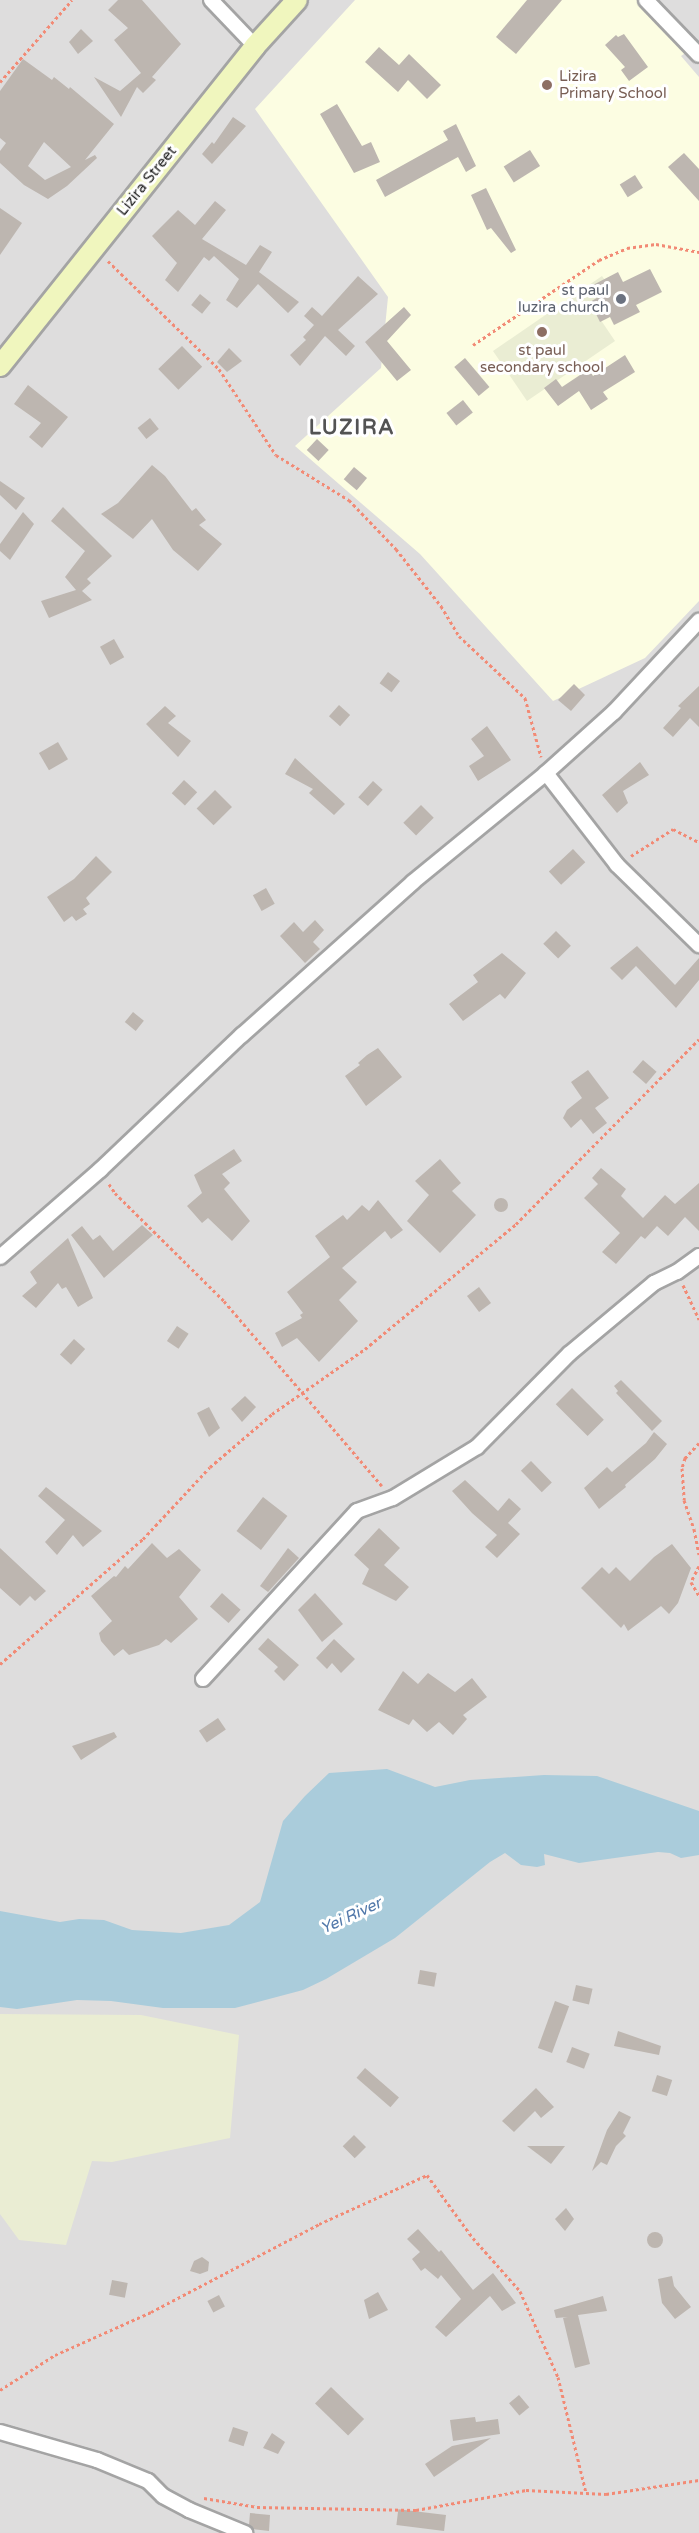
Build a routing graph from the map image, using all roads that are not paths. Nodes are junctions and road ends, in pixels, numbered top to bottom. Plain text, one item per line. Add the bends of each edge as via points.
1 (211, 0) edge
2 (297, 0) edge
3 (646, 0) edge
4 (255, 46) junction
5 (699, 55) edge
6 (0, 366) edge
7 (699, 621) edge
8 (546, 773) junction
9 (699, 945) edge
10 (699, 1256) edge
11 (0, 1257) edge
12 (203, 1678) dead end
13 (0, 2432) edge
14 (245, 2533) edge

1 - 4 street
2 - 4 street, Lizira Street
3 - 5 street
4 - 6 street, Lizira Street
7 - 8 street via 614,712
8 - 9 street via 617,866
8 - 11 street via 344,943 100,1170
10 - 12 street via 654,1283 569,1354 477,1447 393,1498 357,1511
13 - 14 street via 97,2460 148,2481 163,2496 189,2510

